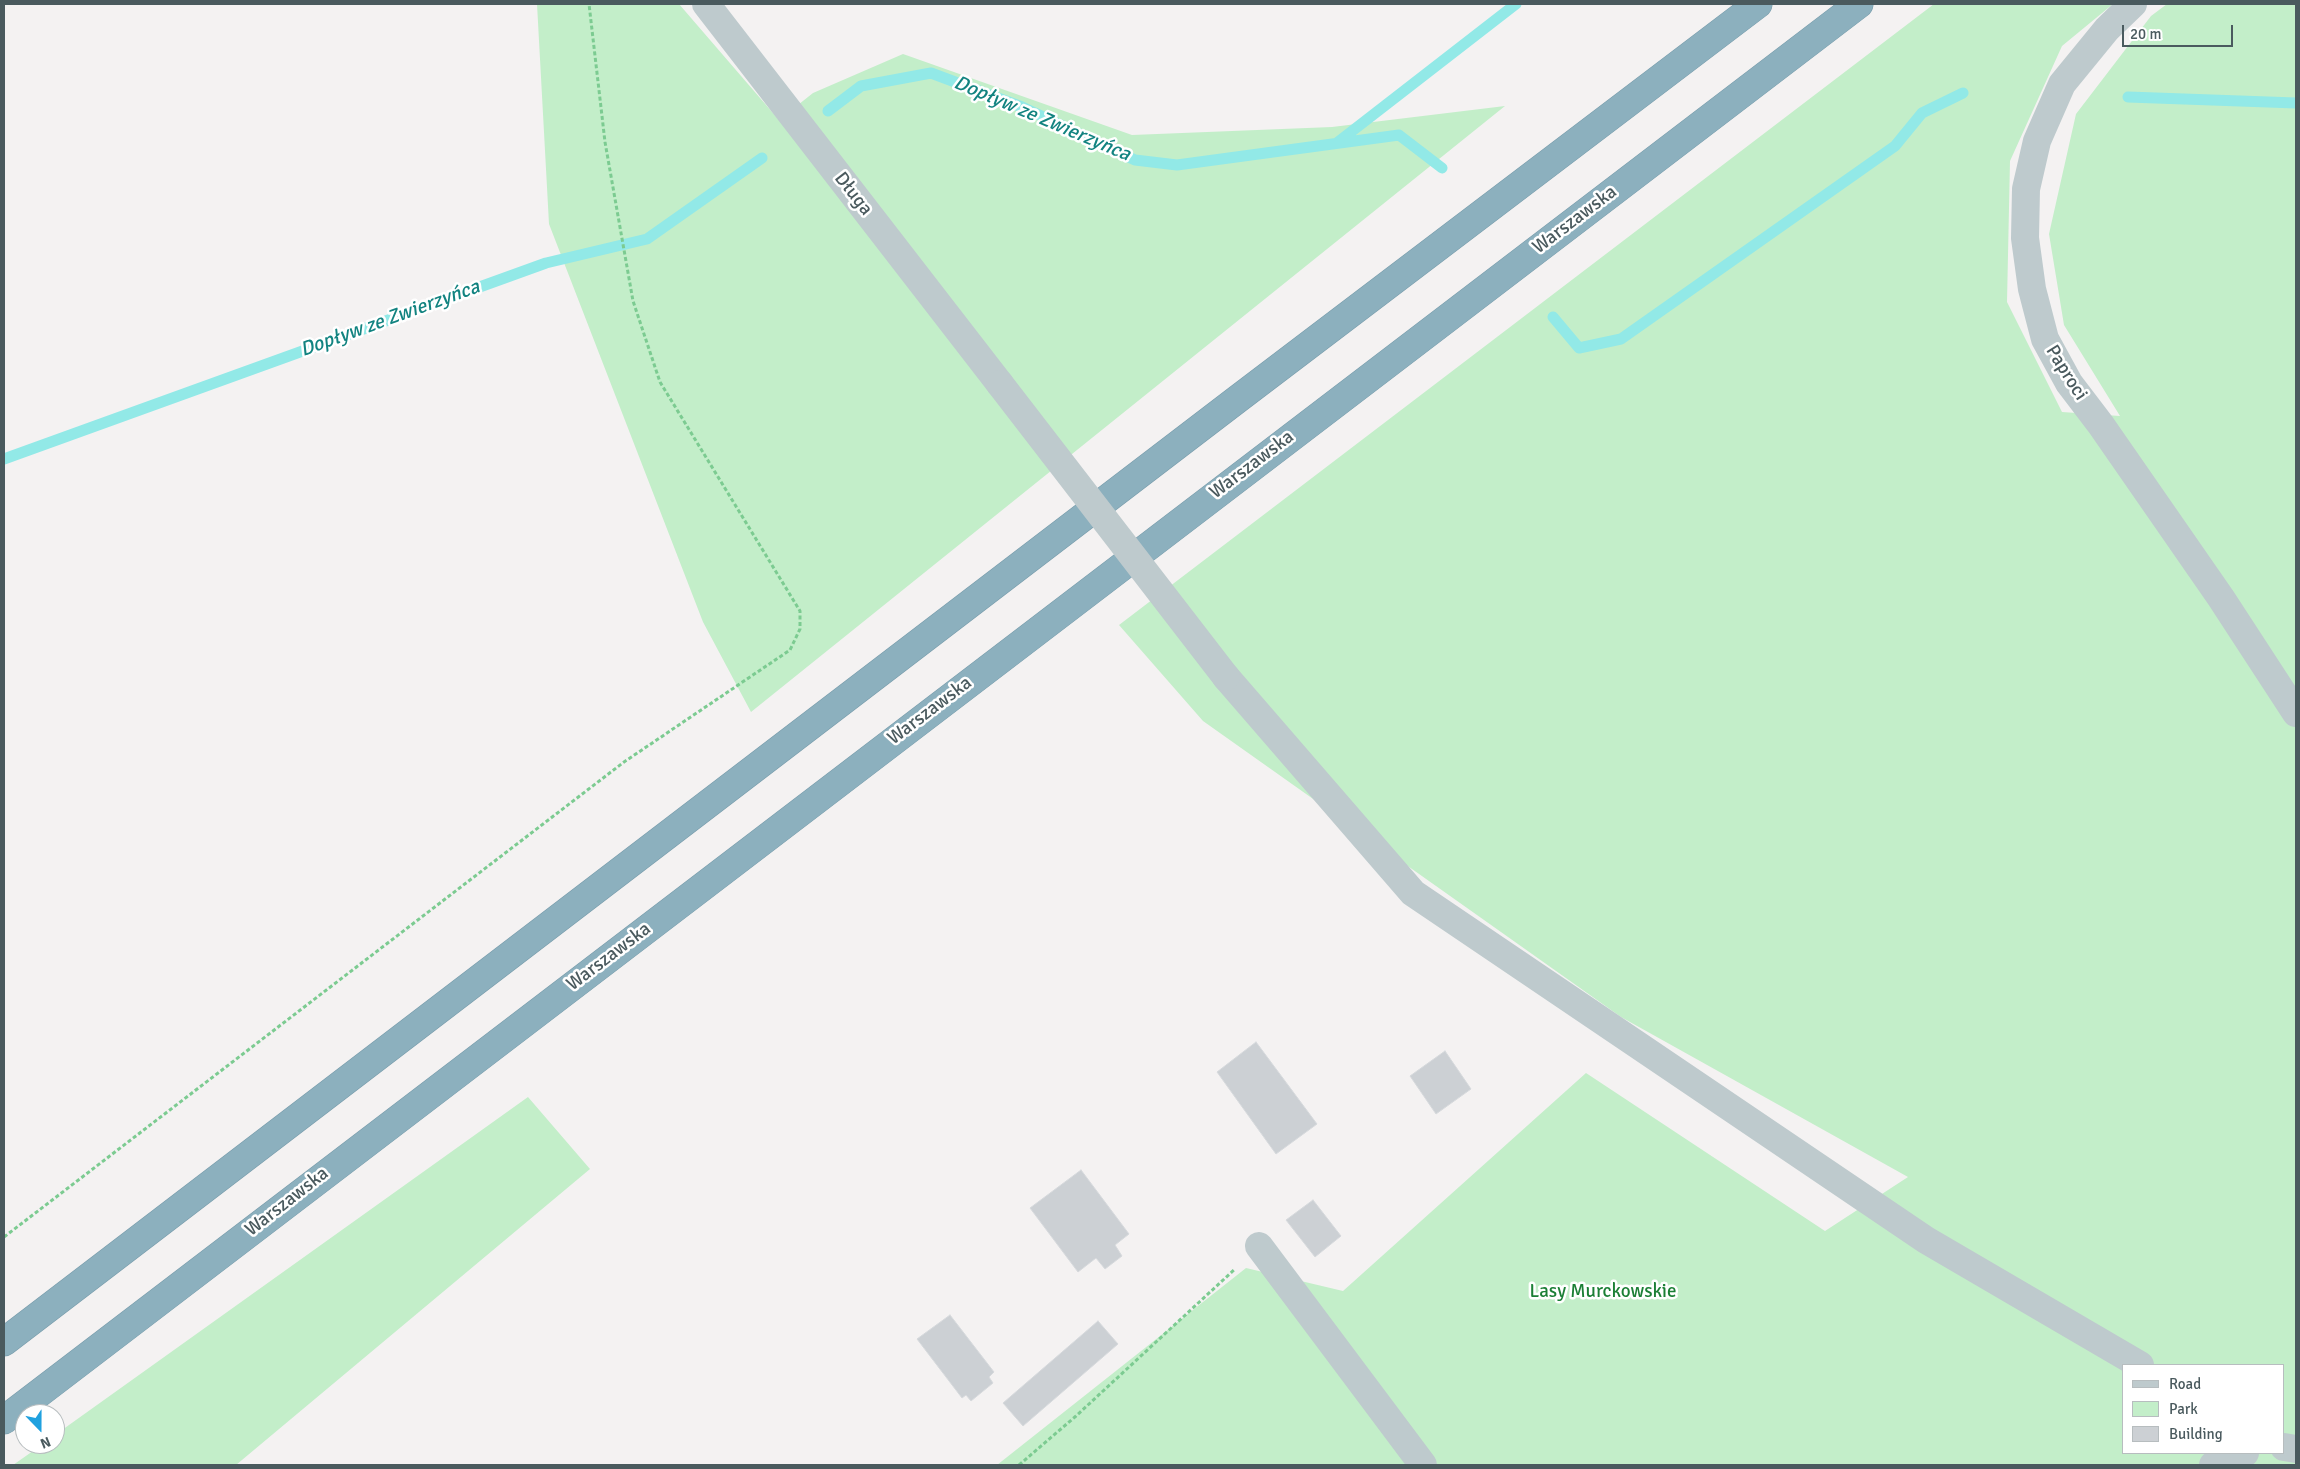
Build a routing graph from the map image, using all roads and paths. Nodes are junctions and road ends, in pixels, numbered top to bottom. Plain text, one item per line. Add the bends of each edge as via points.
1 (589, 4) edge
2 (706, 4) edge
3 (1758, 4) edge
4 (1858, 4) edge
5 (2133, 4) edge
6 (2296, 713) edge
7 (4, 1237) edge
8 (1259, 1246) joint
9 (4, 1342) edge
10 (2138, 1364) edge
11 (4, 1420) edge
12 (2242, 1454) edge
13 (1019, 1465) edge
14 (1423, 1465) edge
15 (2213, 1465) edge

1 - 7 path via 605,142 634,302 660,382 800,611 800,629 790,650 624,762
2 - 10 street, Długa, bridge via 1226,677 1413,892 1926,1240
3 - 9 highway
4 - 11 highway, Warszawska
5 - 6 street, Paproci via 2107,29 2062,84 2037,141 2026,189 2025,238 2032,290 2045,339 2069,383 2221,598
8 - 13 path
8 - 14 street
12 - 15 street

